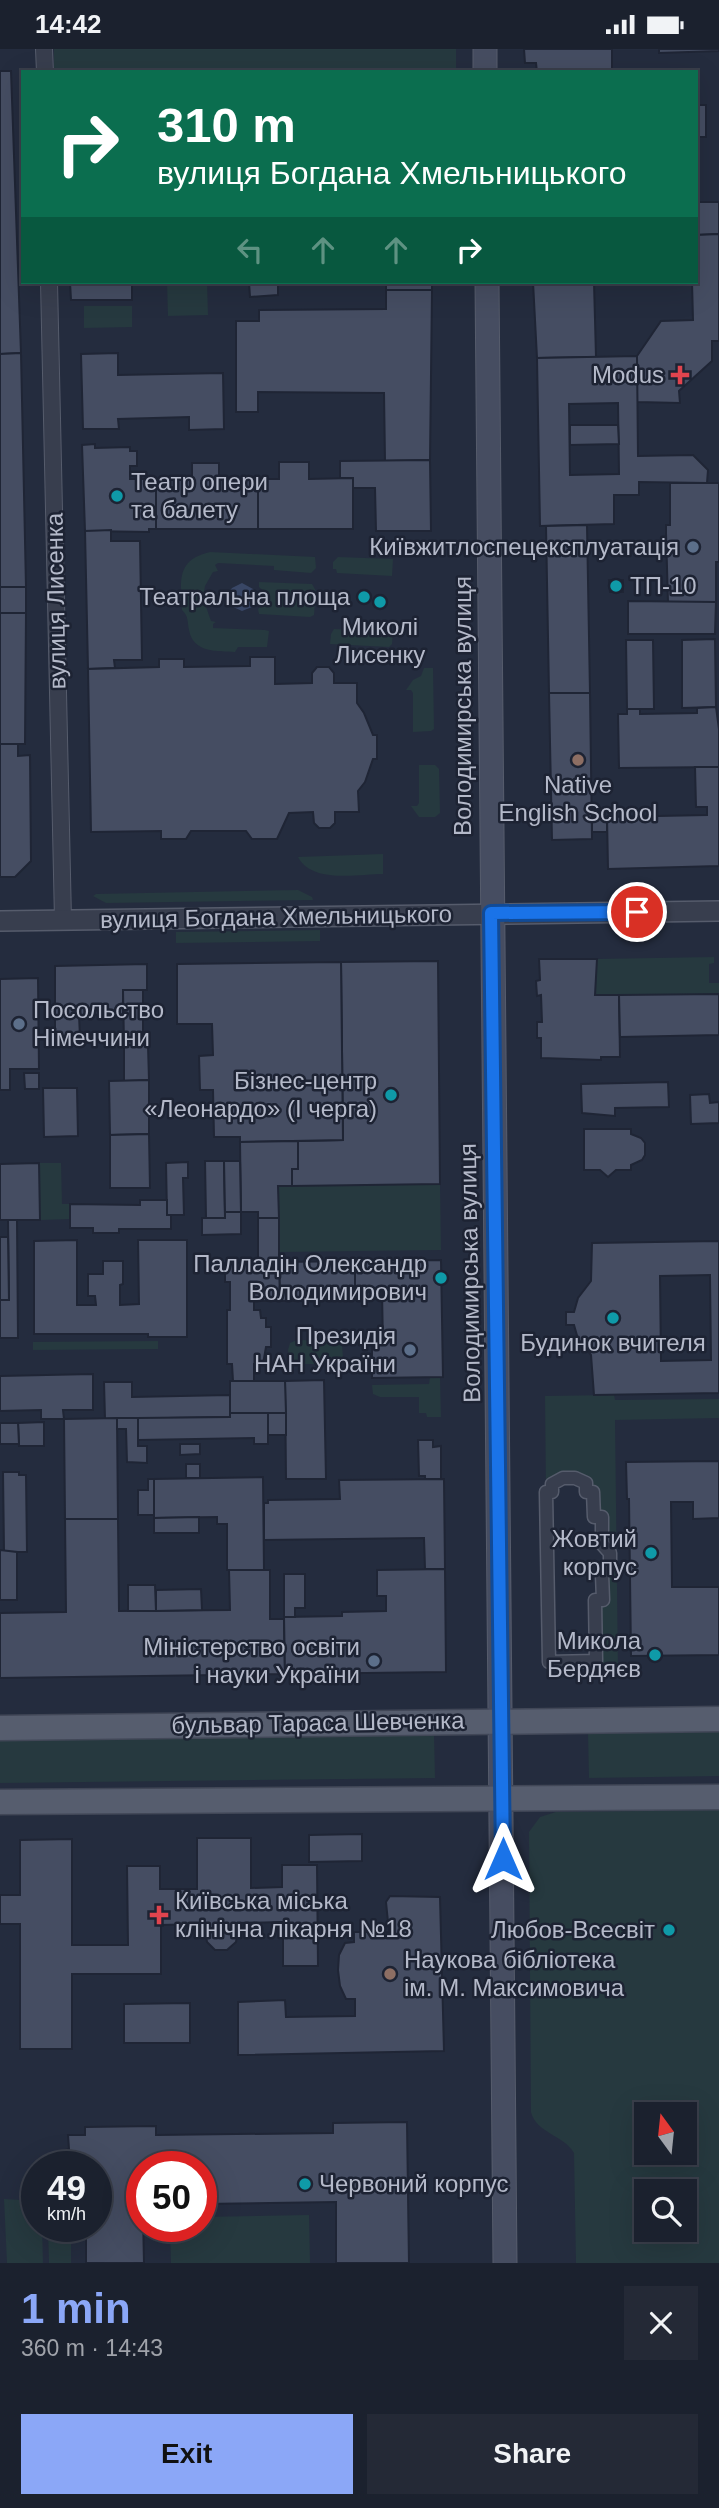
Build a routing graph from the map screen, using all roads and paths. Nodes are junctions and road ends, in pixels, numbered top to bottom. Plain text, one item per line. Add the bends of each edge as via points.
1 (44, 49) edge
2 (485, 49) edge
3 (45, 70) edge
4 (485, 70) edge
5 (49, 284) edge
6 (487, 284) edge
7 (719, 911) edge
8 (491, 913) junction
9 (63, 920) junction
10 (0, 921) edge
11 (546, 1492) joint
12 (719, 1719) edge
13 (502, 1721) junction
14 (0, 1728) edge
15 (503, 1797) junction
16 (719, 1797) edge
17 (0, 1802) edge
18 (505, 2263) edge

1 - 3 street
2 - 4 main road
5 - 9 street, вулиця Лисенка
6 - 8 main road, Володимирська вулиця
7 - 8 street, вулиця Богдана Хмельницького
8 - 9 street, вулиця Богдана Хмельницького
8 - 13 main road, Володимирська вулиця
9 - 10 street, вулиця Богдана Хмельницького
11 - 11 street via 549,1662 596,1661 595,1600 603,1600 602,1574 611,1559 602,1544 602,1517 594,1517 593,1492 586,1492 581,1480 563,1478 552,1484 552,1492
12 - 13 main road, бульвар Тараса Шевченка
13 - 14 main road, бульвар Тараса Шевченка
13 - 15 main road, Володимирська вулиця
15 - 16 main road
15 - 17 main road
15 - 18 main road, Володимирська вулиця

